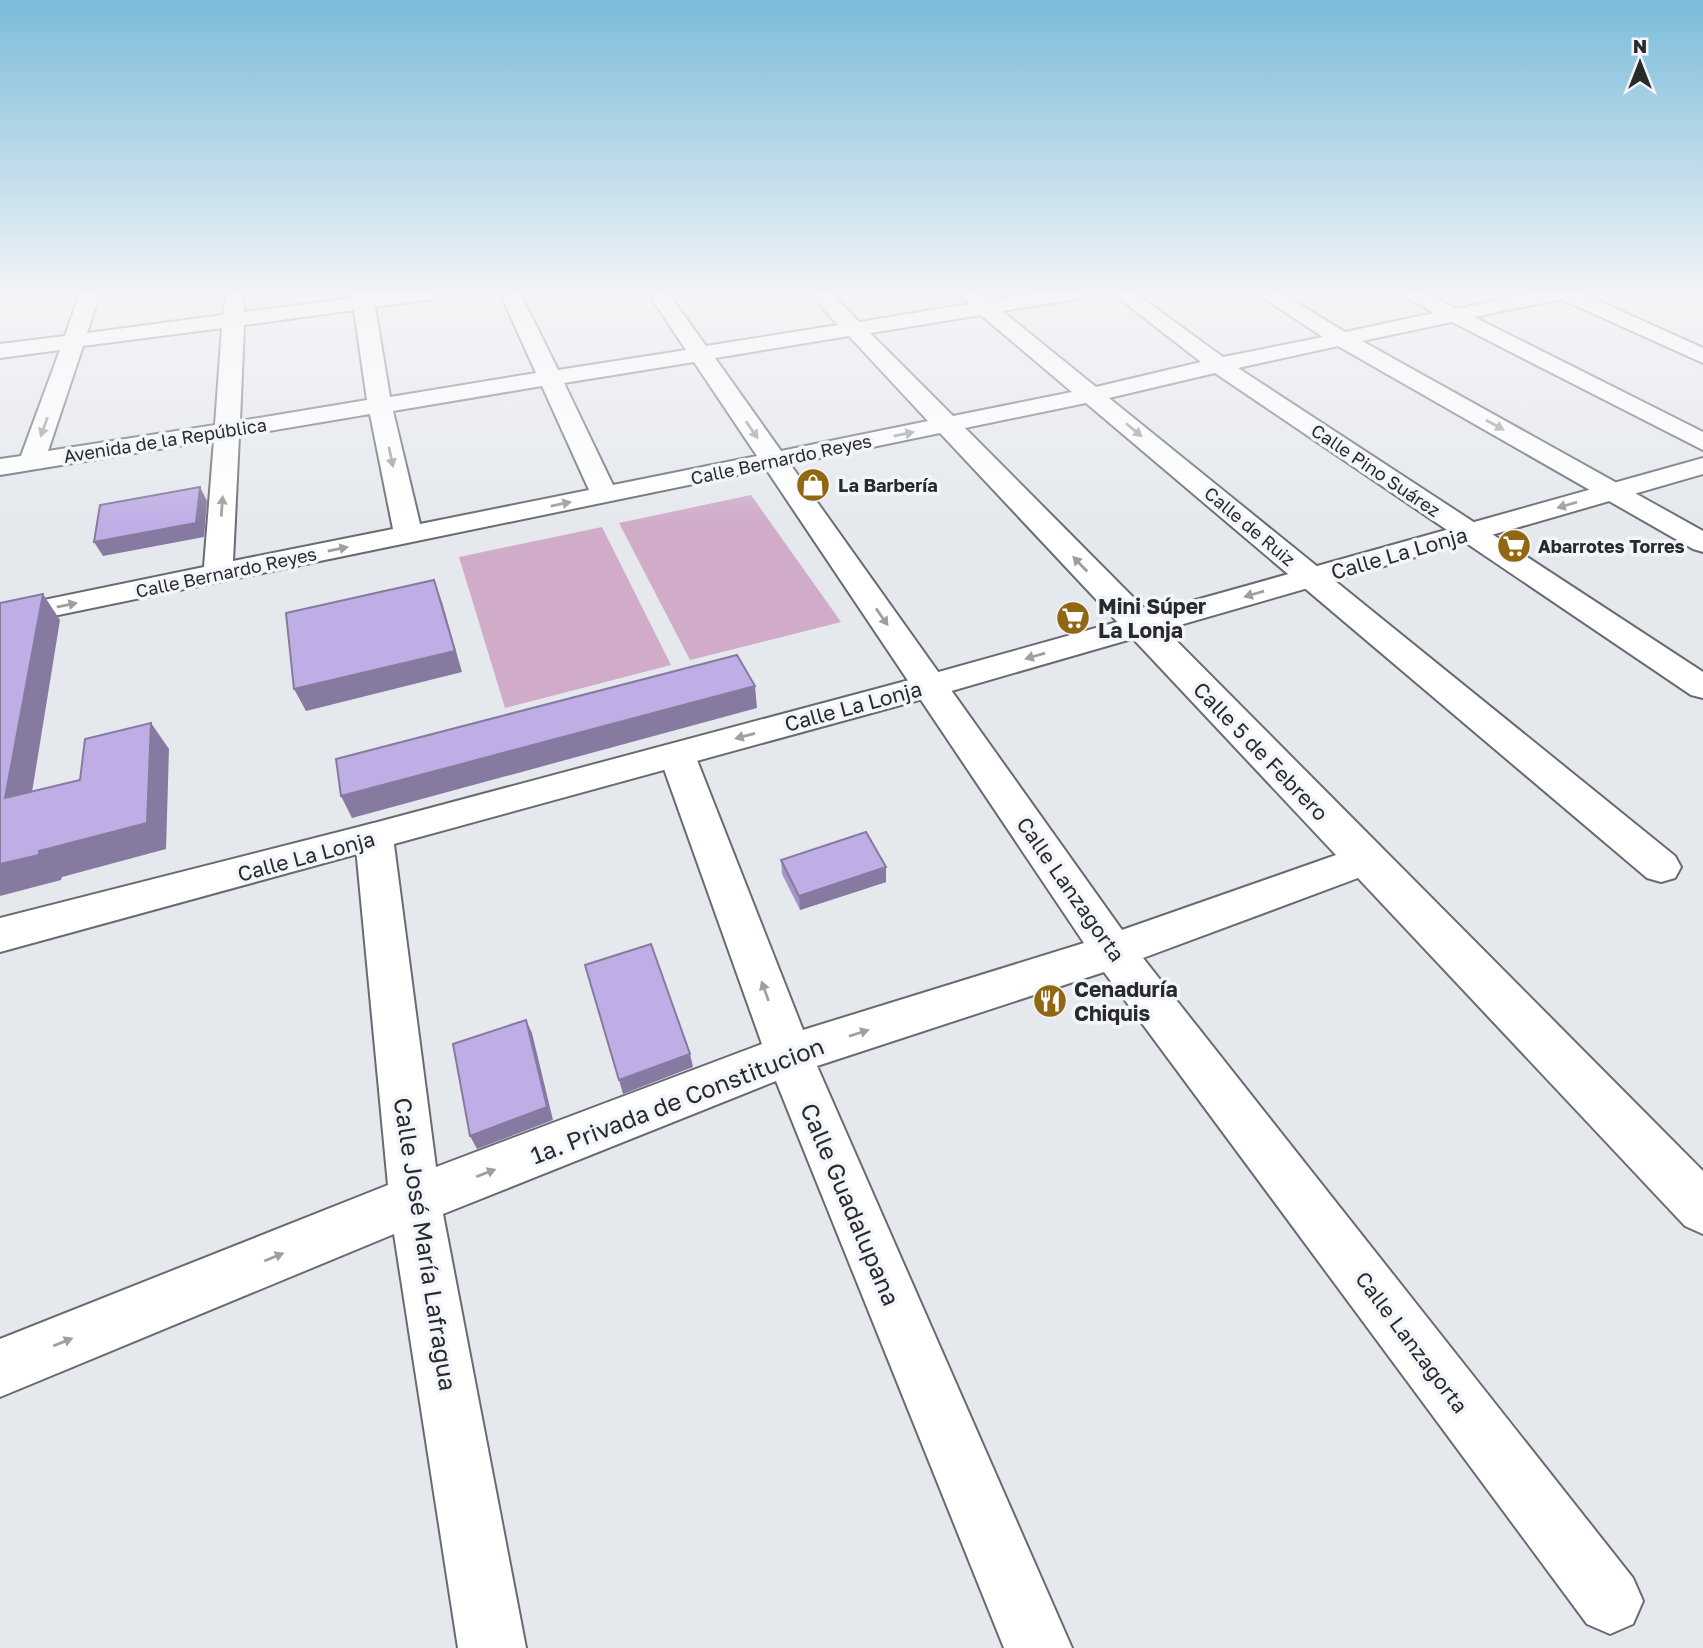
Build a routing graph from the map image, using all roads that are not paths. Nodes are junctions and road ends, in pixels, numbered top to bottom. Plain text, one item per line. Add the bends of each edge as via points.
1 (65, 370) edge
2 (231, 370) edge
3 (374, 370) edge
4 (545, 370) edge
5 (600, 370) edge
6 (711, 370) edge
7 (893, 370) edge
8 (1061, 370) edge
9 (1198, 370) edge
10 (1226, 370) edge
11 (1397, 370) edge
12 (1562, 370) edge
13 (549, 378) junction
14 (1092, 395) junction
15 (380, 405) junction
16 (946, 425) junction
17 (228, 429) junction
18 (1703, 442) edge
19 (773, 460) junction
20 (32, 462) junction
21 (1703, 466) edge
22 (0, 467) edge
23 (1614, 491) junction
24 (605, 495) junction
25 (1470, 533) junction
26 (408, 535) junction
27 (1703, 543) edge
28 (218, 574) junction
29 (1312, 578) junction
30 (0, 618) edge
31 (1140, 626) junction
32 (929, 686) junction
33 (1703, 687) edge
34 (677, 755) junction
35 (374, 837) junction
36 (1365, 860) junction
37 (1661, 867) dead end
38 (0, 935) edge
39 (1113, 951) junction
40 (789, 1055) junction
41 (415, 1200) junction
42 (1703, 1208) edge
43 (0, 1368) edge
44 (1610, 1601) dead end
45 (492, 1648) edge
46 (1038, 1648) edge

1 -> 20 street
2 - 17 street
3 - 15 street
4 - 13 street
5 - 13 street, Avenida de la República
6 -> 19 street, Calle Lanzagorta
7 - 16 street, Calle 5 de Febrero
8 - 14 street, Calle de Ruiz
9 - 14 street, Calle Bernardo Reyes
10 - 25 street, Calle Pino Suárez
11 -> 23 street
12 - 18 street
13 - 15 street, Avenida de la República
13 - 24 street
14 - 16 street, Calle Bernardo Reyes
14 -> 29 street, Calle de Ruiz
15 - 17 street, Avenida de la República
15 -> 26 street
19 -> 16 street, Calle Bernardo Reyes
31 -> 16 street, Calle 5 de Febrero
17 - 20 street, Avenida de la República
28 -> 17 street
19 - 24 street, Calle Bernardo Reyes
19 -> 32 street, Calle Lanzagorta
20 - 22 street, Avenida de la República
21 - 23 street, Calle La Lonja
23 -> 25 street, Calle La Lonja
23 - 27 street
26 -> 24 street, Calle Bernardo Reyes
25 - 29 street, Calle La Lonja
25 - 33 street, Calle Pino Suárez
28 -> 26 street, Calle Bernardo Reyes
30 -> 28 street, Calle Bernardo Reyes
29 -> 31 street, Calle La Lonja
29 - 37 street, Calle de Ruiz
31 -> 32 street, Calle La Lonja
31 - 36 street, Calle 5 de Febrero
32 -> 34 street, Calle La Lonja
32 - 39 street, Calle Lanzagorta
34 - 35 street, Calle La Lonja
40 -> 34 street, Calle Guadalupana
35 - 38 street, Calle La Lonja
35 - 41 street, Calle José María Lafragua
36 - 39 street, 1a. Privada de Constitucion
36 - 42 street, Calle 5 de Febrero
40 -> 39 street, 1a. Privada de Constitucion
39 - 44 street, Calle Lanzagorta
41 -> 40 street, 1a. Privada de Constitucion
40 - 46 street, Calle Guadalupana
43 -> 41 street, 1a. Privada de Constitucion
41 - 45 street, Calle José María Lafragua

